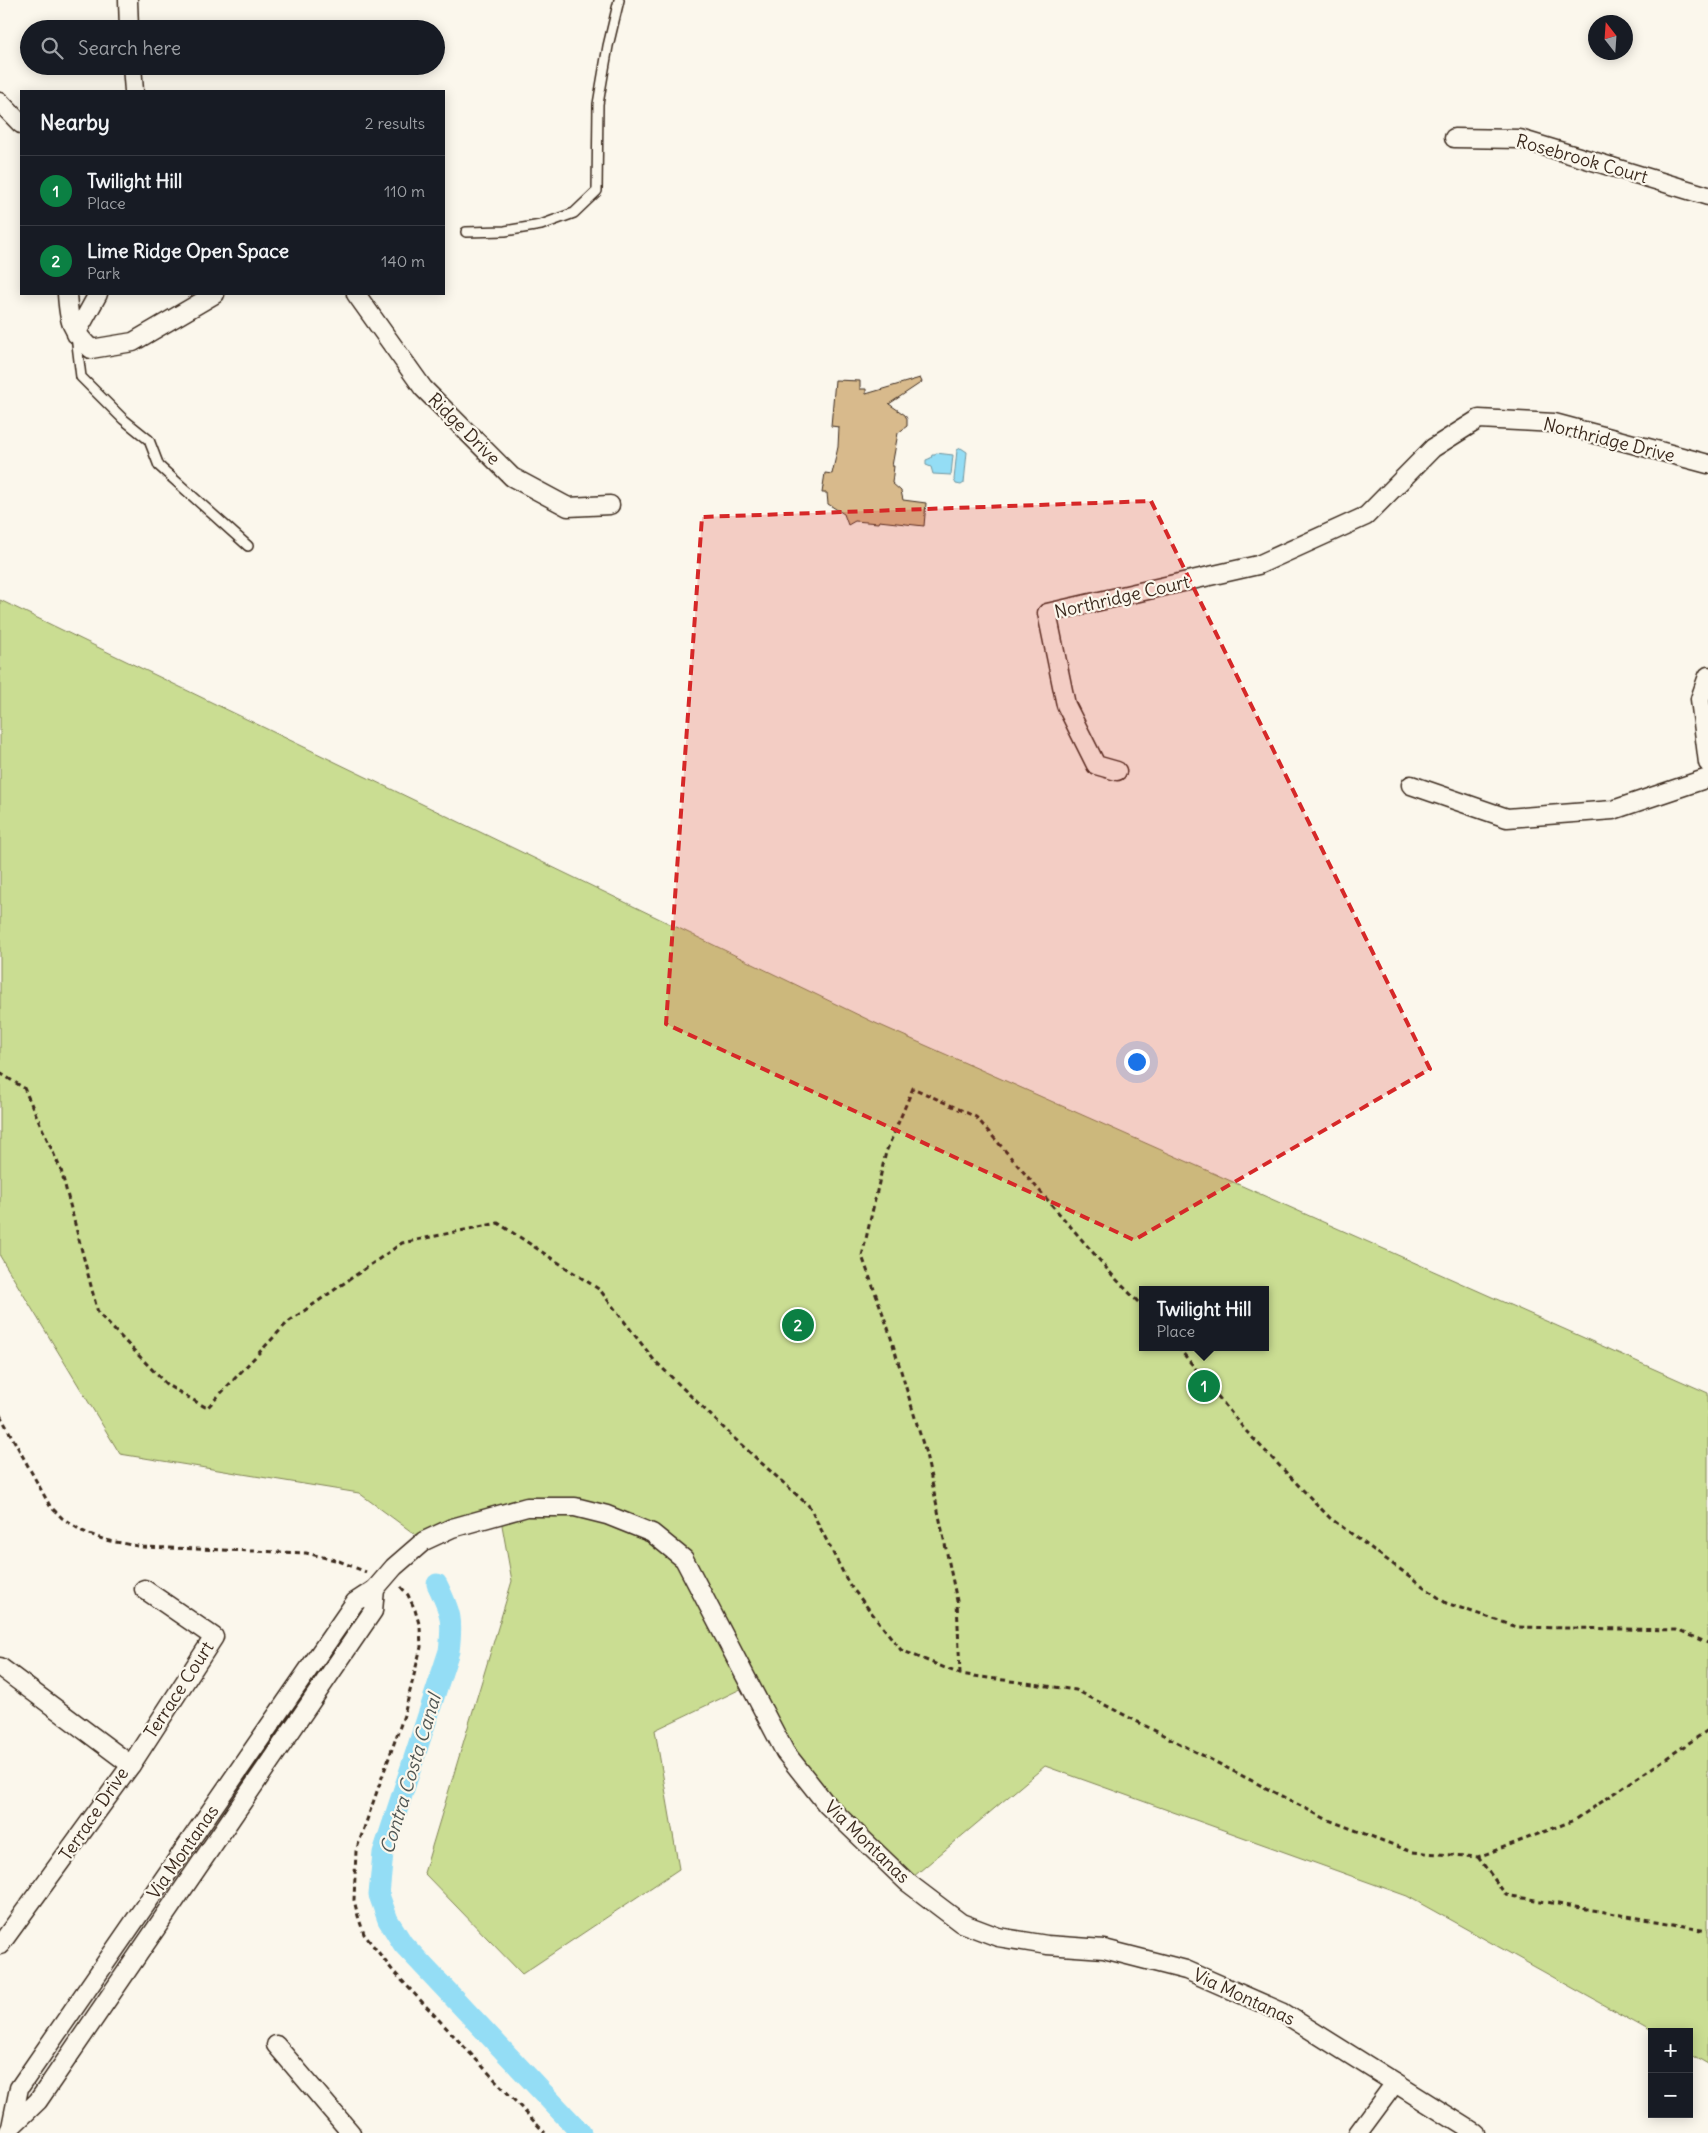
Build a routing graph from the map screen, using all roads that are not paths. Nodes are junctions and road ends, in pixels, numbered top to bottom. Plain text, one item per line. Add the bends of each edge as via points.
1 (128, 0) edge
2 (619, 0) edge
3 (129, 20) edge
4 (133, 75) edge
5 (134, 90) edge
6 (0, 102) edge
7 (20, 123) edge
8 (1454, 138) dead end
9 (1708, 196) edge
10 (466, 232) dead end
11 (67, 295) edge
12 (97, 295) edge
13 (213, 295) edge
14 (357, 295) edge
15 (76, 334) junction
16 (1708, 464) edge
17 (610, 505) dead end
18 (1366, 516) joint
19 (248, 546) dead end
20 (1708, 676) edge
21 (1708, 764) edge
22 (1117, 771) dead end
23 (1708, 778) edge
24 (1410, 785) dead end
25 (144, 1589) dead end
26 (0, 1667) edge
27 (131, 1765) junction
28 (0, 1945) edge
29 (276, 2045) dead end
30 (1395, 2083) junction
31 (9, 2130) edge
32 (351, 2133) edge
33 (1358, 2133) edge
34 (1475, 2133) edge

1 - 3 street
2 - 10 lane via 598,104 597,191 574,213 541,225 504,231
4 - 5 street
6 - 7 street
8 - 9 street, Rosebrook Court via 1520,139
11 - 15 street via 69,319
12 - 15 street
13 - 15 street via 133,342 91,349
14 - 17 street, Ridge Drive via 423,388 512,477 568,507
15 - 19 lane via 81,377 149,440 159,466
16 - 18 street, Northridge Drive via 1554,423 1479,419 1433,448
18 - 22 street, Northridge Court via 1258,564 1046,614 1066,705 1096,765
20 - 21 street via 1700,699
23 - 24 street via 1613,810 1507,818
25 - 27 street, Terrace Court via 214,1637
26 - 27 street, Terrace Drive
27 - 28 street, Terrace Drive
29 - 32 street
30 - 31 street, Via Montanas via 1282,2012 1186,1970 1104,1949 998,1937 961,1923 907,1882 827,1805 785,1752 684,1559 652,1533 607,1515 575,1507 527,1507 452,1528 424,1541 375,1589 373,1610 367,1619 38,2101
30 - 33 street
30 - 34 street, Via Montanas

